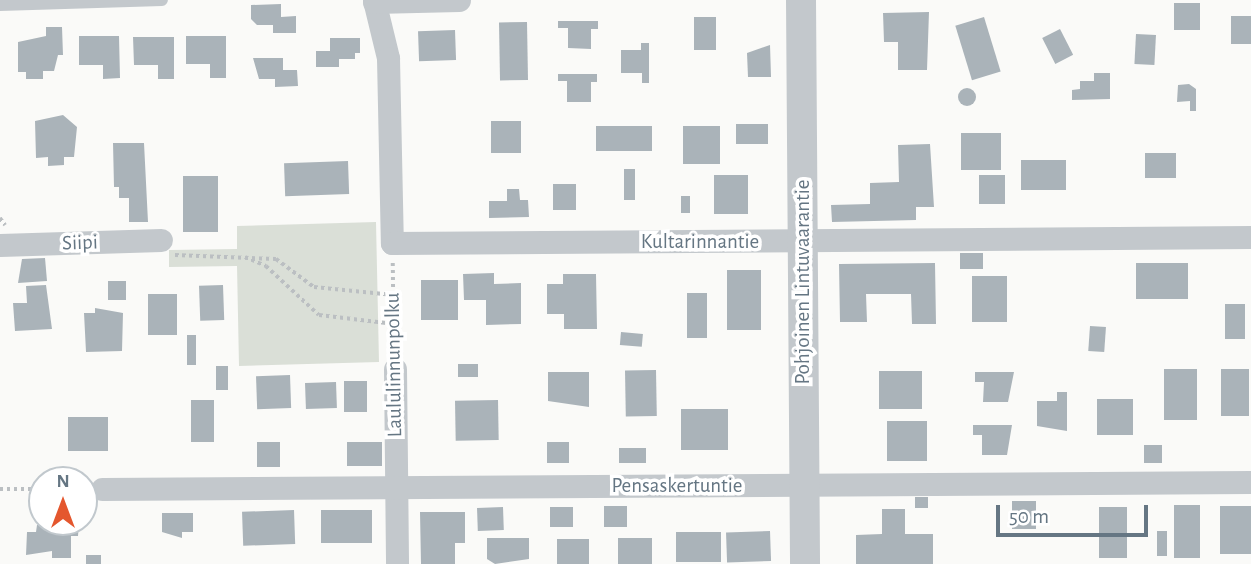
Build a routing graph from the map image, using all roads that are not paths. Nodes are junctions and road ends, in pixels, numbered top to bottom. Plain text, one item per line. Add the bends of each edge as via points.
1 (162, 0) edge
2 (459, 0) edge
3 (801, 0) edge
4 (374, 1) edge
5 (0, 5) edge
6 (1251, 237) edge
7 (803, 241) junction
8 (0, 245) edge
9 (161, 248) road end
10 (395, 369) road end
11 (1251, 482) edge
12 (805, 485) junction
13 (395, 488) junction
14 (102, 489) dead end
15 (397, 564) edge
16 (805, 564) edge

1 - 5 lane
2 - 4 street
3 - 7 street, Pohjoinen Lintuvaarantie
4 - 7 street, Kultarinnantie via 388,58 392,243
6 - 7 street, Kultarinnantie
7 - 12 street, Pohjoinen Lintuvaarantie
8 - 9 street, Siipi
10 - 13 street, Laululinnunpolku
11 - 12 street, Pensaskertuntie
12 - 13 street, Pensaskertuntie
12 - 16 street, Pohjoinen Lintuvaarantie
13 - 14 street, Pensaskertuntie
13 - 15 street, Laululinnunpolku

